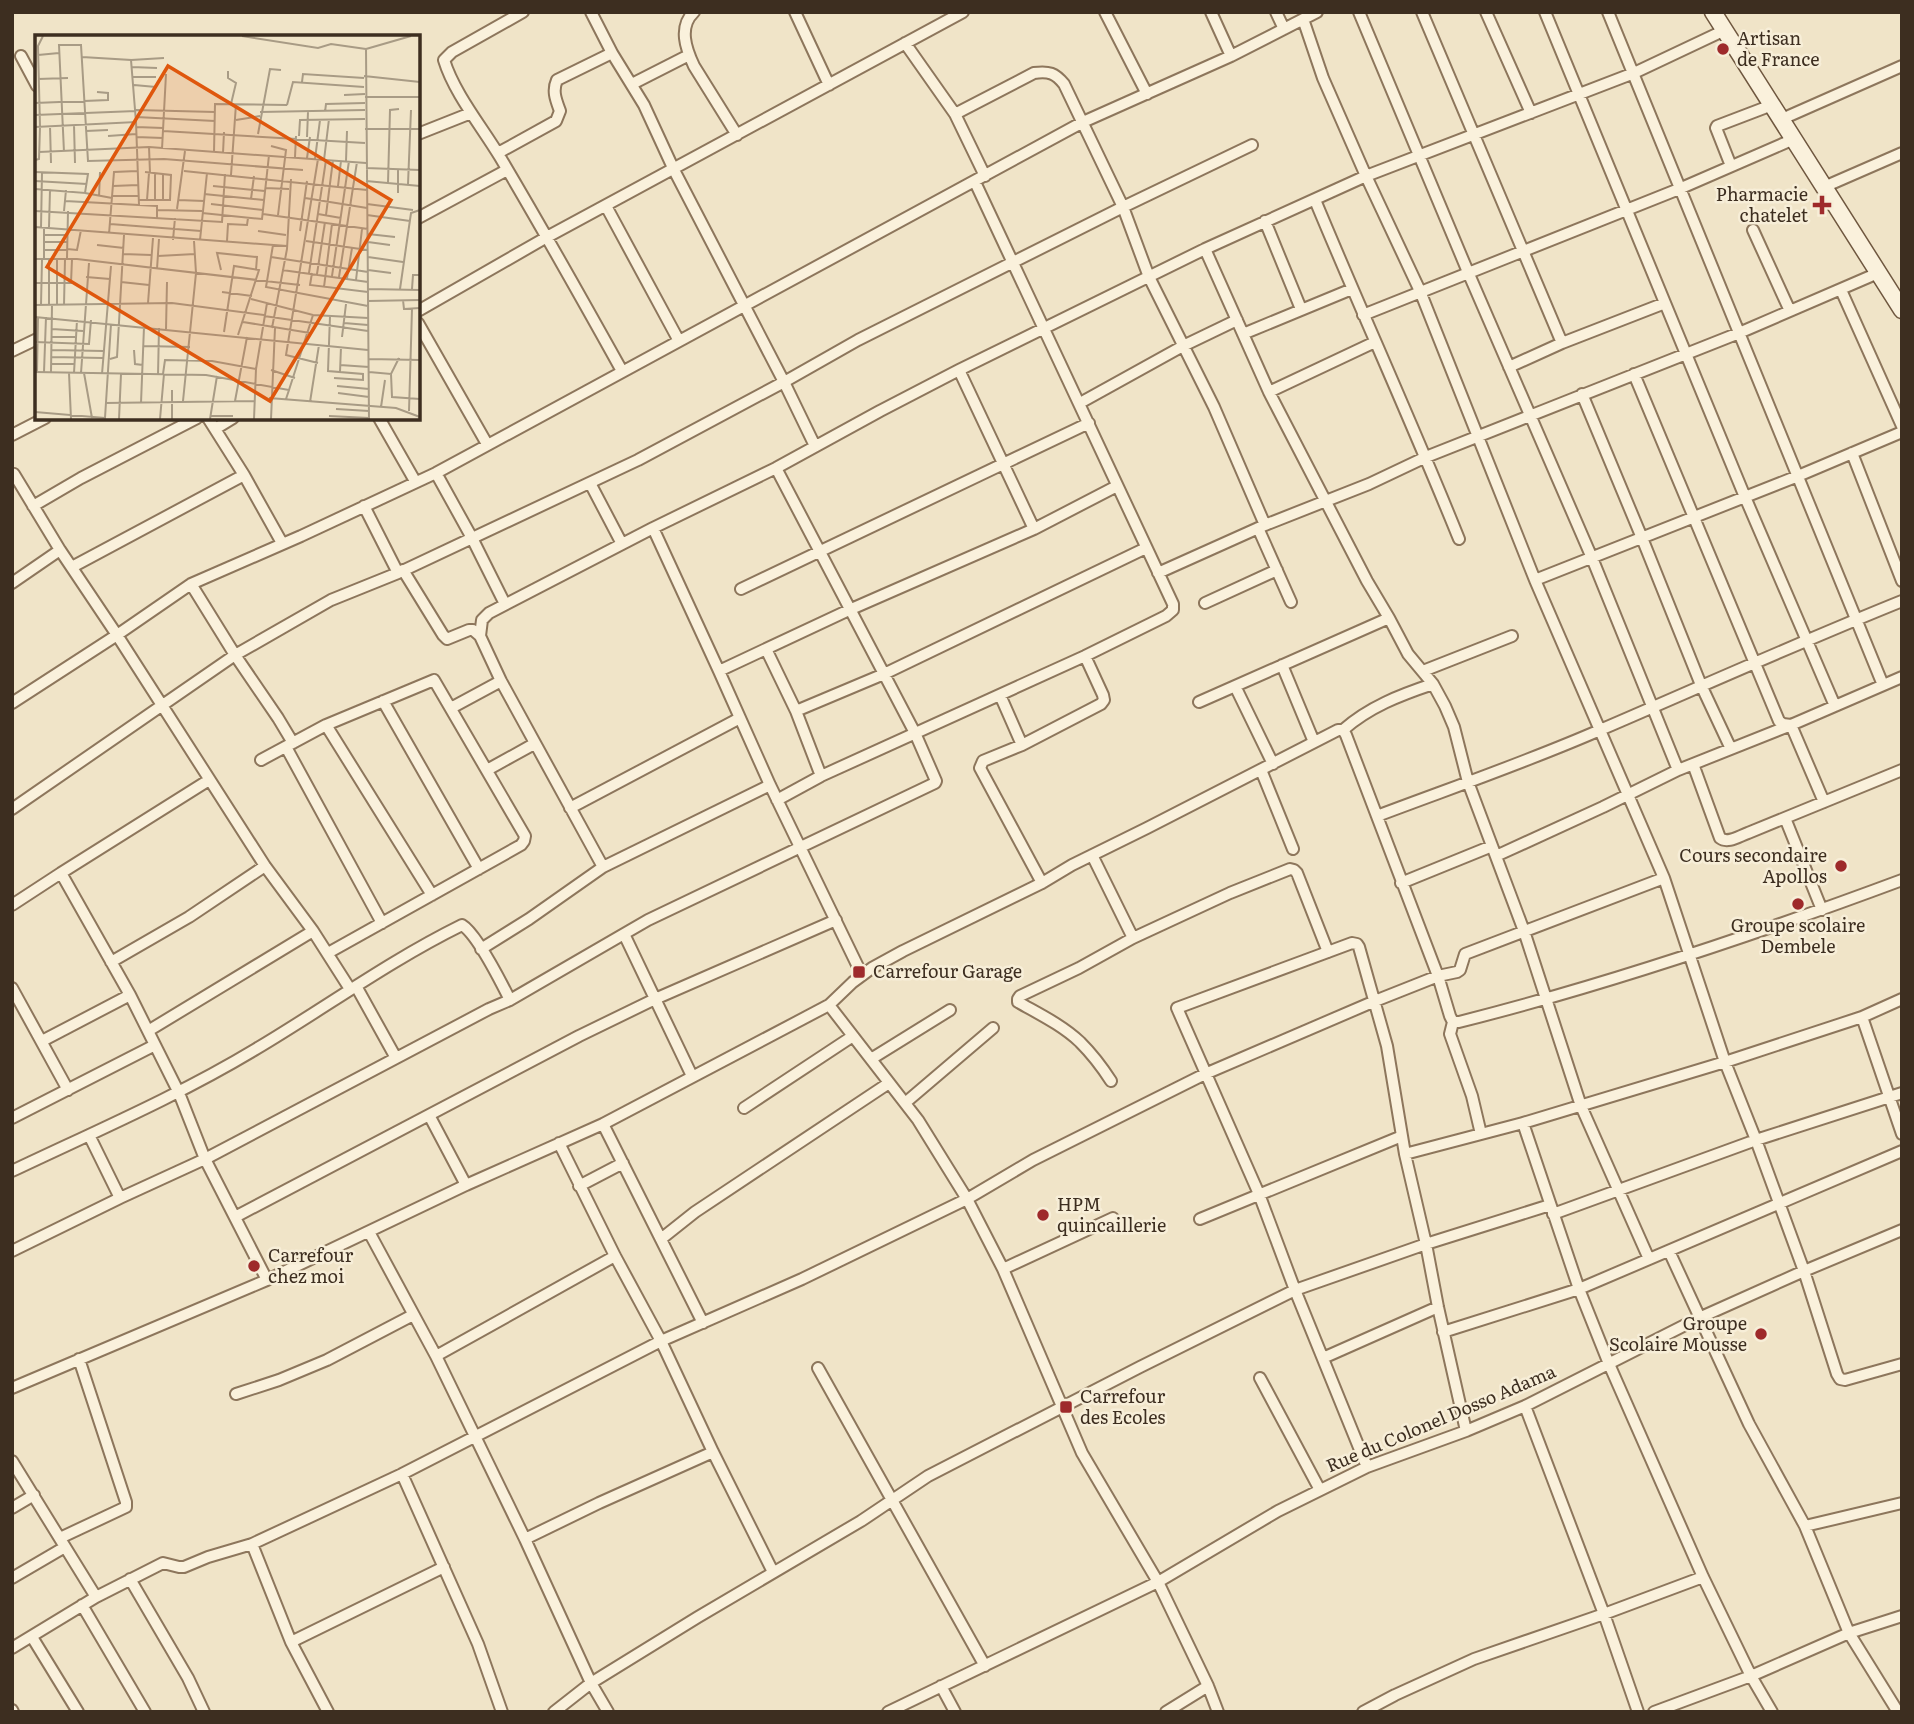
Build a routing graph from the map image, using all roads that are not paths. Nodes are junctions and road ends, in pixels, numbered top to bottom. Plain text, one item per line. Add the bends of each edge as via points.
1 (523, 12) edge
2 (591, 12) edge
3 (694, 12) edge
4 (794, 12) edge
5 (963, 12) edge
6 (1105, 12) edge
7 (1211, 12) edge
8 (1276, 12) edge
9 (1317, 12) edge
10 (1359, 12) edge
11 (1422, 12) edge
12 (1486, 12) edge
13 (1545, 12) edge
14 (1608, 12) edge
15 (1713, 12) edge
16 (1303, 19) junction
17 (1284, 29) junction
18 (1725, 30) junction
19 (905, 43) junction
20 (612, 53) junction
21 (689, 55) junction
22 (21, 56) dead end
23 (1231, 56) junction
24 (1902, 66) edge
25 (1634, 73) junction
26 (35, 82) edge
27 (632, 84) junction
28 (829, 85) junction
29 (1147, 94) junction
30 (1578, 95) junction
31 (1772, 105) junction
32 (471, 113) junction
33 (1531, 113) junction
34 (955, 114) junction
35 (1782, 119) junction
36 (1083, 122) junction
37 (420, 133) edge
38 (1475, 134) junction
39 (737, 135) junction
40 (1794, 139) junction
41 (1252, 145) dead end
42 (498, 153) junction
43 (1902, 153) edge
44 (1420, 155) junction
45 (1731, 166) junction
46 (508, 170) junction
47 (674, 170) junction
48 (1366, 176) junction
49 (980, 179) junction
50 (1824, 187) junction
51 (1679, 189) junction
52 (1315, 200) junction
53 (606, 206) junction
54 (1123, 207) junction
55 (1627, 210) junction
56 (420, 217) edge
57 (1265, 221) junction
58 (1753, 230) dead end
59 (547, 237) junction
60 (1205, 249) junction
61 (1522, 251) junction
62 (1013, 262) junction
63 (1468, 272) junction
64 (1878, 273) junction
65 (1149, 277) junction
66 (1352, 289) junction
67 (1841, 290) junction
68 (1420, 292) junction
69 (1665, 303) junction
70 (743, 306) junction
71 (1900, 306) edge
72 (1301, 309) junction
73 (420, 310) edge
74 (1790, 312) junction
75 (1363, 315) junction
76 (1237, 320) junction
77 (420, 327) edge
78 (1044, 328) junction
79 (1739, 333) junction
80 (1243, 334) junction
81 (35, 340) edge
82 (679, 341) junction
83 (1375, 342) junction
84 (1562, 343) junction
85 (1183, 346) junction
86 (12, 351) edge
87 (1686, 353) junction
88 (1509, 367) junction
89 (959, 370) junction
90 (622, 371) junction
91 (1634, 374) junction
92 (784, 382) junction
93 (1269, 392) junction
94 (1582, 394) junction
95 (1080, 403) junction
96 (1530, 415) junction
97 (41, 420) edge
98 (193, 420) edge
99 (209, 420) edge
100 (230, 420) edge
101 (380, 420) edge
102 (1089, 423) junction
103 (1902, 426) edge
104 (215, 429) junction
105 (1902, 432) edge
106 (12, 435) edge
107 (1478, 438) junction
108 (487, 444) junction
109 (815, 446) junction
110 (1852, 453) junction
111 (1426, 457) junction
112 (1003, 463) junction
113 (776, 468) junction
114 (436, 473) junction
115 (13, 474) edge
116 (244, 475) junction
117 (1798, 476) junction
118 (415, 481) junction
119 (590, 483) junction
120 (1117, 486) junction
121 (1745, 497) junction
122 (1325, 501) junction
123 (33, 506) junction
124 (364, 506) junction
125 (1693, 518) junction
126 (1261, 526) junction
127 (653, 528) junction
128 (1034, 529) junction
129 (472, 538) junction
130 (1642, 538) junction
131 (1459, 539) dead end
132 (282, 543) junction
133 (622, 544) junction
134 (1146, 548) junction
135 (60, 550) junction
136 (820, 553) junction
137 (1592, 558) junction
138 (72, 567) junction
139 (1277, 570) junction
140 (400, 572) junction
141 (1158, 573) junction
142 (1535, 580) junction
143 (1902, 581) edge
144 (12, 583) edge
145 (191, 584) junction
146 (741, 589) dead end
147 (1902, 601) edge
148 (1292, 602) dead end
149 (1205, 603) dead end
150 (505, 604) junction
151 (849, 610) junction
152 (1389, 618) junction
153 (1856, 620) junction
154 (117, 635) junction
155 (480, 636) junction
156 (1512, 636) dead end
157 (1806, 640) junction
158 (766, 649) junction
159 (234, 655) junction
160 (1085, 656) junction
161 (1754, 663) junction
162 (1282, 665) junction
163 (719, 671) junction
164 (1423, 671) junction
165 (884, 674) junction
166 (1902, 677) edge
167 (501, 681) junction
168 (1433, 684) junction
169 (1701, 685) junction
170 (1883, 685) junction
171 (1235, 686) junction
172 (1000, 695) junction
173 (383, 701) junction
174 (1199, 702) dead end
175 (12, 703) edge
176 (162, 706) junction
177 (1652, 706) junction
178 (1835, 706) junction
179 (451, 708) junction
180 (796, 710) junction
181 (740, 718) junction
182 (326, 725) junction
183 (1791, 725) junction
184 (1343, 730) junction
185 (1600, 730) junction
186 (915, 733) junction
187 (1314, 742) junction
188 (534, 744) junction
189 (289, 745) junction
190 (1022, 745) junction
191 (1731, 748) junction
192 (261, 760) dead end
193 (1273, 764) junction
194 (1693, 764) junction
195 (487, 770) junction
196 (1261, 770) junction
197 (1678, 770) junction
198 (1902, 770) edge
199 (821, 776) junction
200 (209, 780) junction
201 (1468, 782) junction
202 (770, 785) junction
203 (1627, 796) junction
204 (777, 800) junction
205 (1824, 802) junction
206 (12, 808) edge
207 (570, 808) junction
208 (1377, 816) junction
209 (1785, 818) junction
210 (800, 846) junction
211 (1293, 849) dead end
212 (1494, 851) junction
213 (1092, 855) junction
214 (265, 866) junction
215 (603, 867) junction
216 (479, 869) junction
217 (61, 873) junction
218 (1664, 878) junction
219 (1902, 880) edge
220 (1042, 883) junction
221 (1401, 883) junction
222 (432, 895) junction
223 (12, 905) edge
224 (1822, 910) junction
225 (836, 920) junction
226 (382, 923) junction
227 (313, 931) junction
228 (1524, 931) junction
229 (624, 934) junction
230 (1133, 938) junction
231 (481, 949) junction
232 (1328, 952) junction
233 (328, 953) junction
234 (1689, 955) junction
235 (111, 962) junction
236 (862, 975) junction
237 (1438, 976) junction
238 (353, 987) junction
239 (12, 988) edge
240 (130, 995) junction
241 (655, 999) junction
242 (1547, 999) junction
243 (1902, 999) edge
244 (510, 1000) junction
245 (1375, 1001) junction
246 (829, 1005) junction
247 (950, 1010) dead end
248 (1861, 1017) junction
249 (1453, 1022) junction
250 (993, 1028) dead end
251 (148, 1031) junction
252 (853, 1035) junction
253 (41, 1041) junction
254 (155, 1045) junction
255 (396, 1058) junction
256 (871, 1059) junction
257 (1725, 1062) junction
258 (1205, 1074) junction
259 (692, 1076) junction
260 (1111, 1081) dead end
261 (889, 1083) junction
262 (68, 1090) junction
263 (179, 1093) junction
264 (1902, 1093) edge
265 (1890, 1098) junction
266 (905, 1103) junction
267 (1581, 1106) junction
268 (744, 1108) dead end
269 (429, 1115) junction
270 (12, 1118) edge
271 (1523, 1123) junction
272 (603, 1124) junction
273 (1480, 1134) junction
274 (1902, 1134) edge
275 (89, 1135) junction
276 (1402, 1136) junction
277 (1756, 1140) junction
278 (559, 1143) junction
279 (1902, 1151) edge
280 (1405, 1154) junction
281 (205, 1159) junction
282 (623, 1163) junction
283 (12, 1171) edge
284 (466, 1185) junction
285 (579, 1186) junction
286 (1619, 1191) junction
287 (1259, 1194) junction
288 (120, 1198) junction
289 (967, 1199) junction
290 (1779, 1204) junction
291 (1552, 1209) junction
292 (235, 1217) junction
293 (1112, 1218) dead end
294 (1200, 1219) dead end
295 (1902, 1230) edge
296 (369, 1232) junction
297 (661, 1239) junction
298 (1426, 1244) junction
299 (12, 1251) edge
300 (1669, 1251) junction
301 (615, 1256) junction
302 (1649, 1259) junction
303 (1003, 1269) junction
304 (1804, 1271) junction
305 (267, 1280) junction
306 (1295, 1290) junction
307 (1579, 1290) junction
308 (1437, 1307) junction
309 (413, 1315) junction
310 (1699, 1318) junction
311 (703, 1323) junction
312 (1443, 1332) junction
313 (662, 1341) junction
314 (436, 1356) junction
315 (1323, 1358) junction
316 (79, 1359) junction
317 (1609, 1363) junction
318 (1902, 1364) edge
319 (818, 1368) dead end
320 (1260, 1378) dead end
321 (12, 1388) edge
322 (236, 1394) dead end
323 (1063, 1406) junction
324 (1525, 1406) junction
325 (1466, 1431) junction
326 (475, 1435) junction
327 (713, 1452) junction
328 (12, 1461) edge
329 (1367, 1467) junction
330 (402, 1474) junction
331 (1320, 1490) junction
332 (33, 1495) junction
333 (893, 1500) junction
334 (1902, 1503) edge
335 (12, 1508) edge
336 (1805, 1526) junction
337 (525, 1539) junction
338 (62, 1543) junction
339 (252, 1544) junction
340 (444, 1567) junction
341 (773, 1572) junction
342 (1703, 1577) junction
343 (12, 1578) edge
344 (130, 1579) junction
345 (1158, 1582) junction
346 (96, 1597) junction
347 (82, 1605) junction
348 (1604, 1615) junction
349 (1902, 1616) edge
350 (1849, 1633) junction
351 (32, 1637) junction
352 (291, 1642) junction
353 (12, 1648) edge
354 (985, 1666) junction
355 (1751, 1676) junction
356 (591, 1683) junction
357 (941, 1686) junction
358 (1208, 1686) junction
359 (1898, 1709) edge
360 (78, 1712) edge
361 (145, 1712) edge
362 (204, 1712) edge
363 (328, 1712) edge
364 (502, 1712) edge
365 (554, 1712) edge
366 (608, 1712) edge
367 (888, 1712) edge
368 (955, 1712) edge
369 (1166, 1712) edge
370 (1218, 1712) edge
371 (1363, 1712) edge
372 (1638, 1712) edge
373 (1654, 1712) edge
374 (1772, 1712) edge

1 - 32 street via 444,60
2 - 20 street
3 - 21 street via 684,33
4 - 28 street
5 - 19 street
6 - 29 street
7 - 23 street
8 - 17 street
9 - 16 street
10 - 44 street
11 - 38 street
12 - 33 street
13 - 30 street
14 - 25 street
15 - 18 street
16 - 17 street
16 - 48 street
17 - 23 street
18 - 25 street
18 - 31 street
19 - 28 street
19 - 34 street
20 - 27 street
20 - 42 street via 556,80 554,93 560,111 556,121
21 - 27 street
21 - 39 street
22 - 26 street
23 - 29 street
24 - 35 street
25 - 30 street
25 - 51 street
27 - 47 street
28 - 39 street
29 - 36 street
30 - 33 street
30 - 55 street
31 - 35 street
31 - 45 street via 1717,126
32 - 37 street
32 - 42 street
33 - 38 street
34 - 36 street via 1045,71 1056,74 1064,84
34 - 49 street
35 - 40 street
36 - 49 street
36 - 54 street
38 - 44 street
38 - 61 street
39 - 47 street
40 - 45 street
40 - 50 street
41 - 54 street
42 - 46 street
43 - 50 street
44 - 48 street
44 - 63 street
45 - 51 street
46 - 56 street
46 - 59 street
47 - 53 street
47 - 70 street
48 - 52 street
48 - 68 street
49 - 62 street
49 - 70 street
50 - 64 street
51 - 55 street
51 - 79 street
52 - 57 street
52 - 66 street
53 - 59 street
53 - 82 street
54 - 62 street
54 - 65 street
55 - 61 street
55 - 69 street
57 - 60 street
57 - 72 street
58 - 74 street
59 - 73 street
59 - 90 street
60 - 65 street
60 - 76 street
61 - 63 street
61 - 84 street
62 - 78 street
62 - 92 street
63 - 68 street
63 - 88 street
64 - 67 street
64 - 71 street
65 - 78 street
65 - 85 street
66 - 72 street
66 - 75 street
67 - 74 street
67 - 103 street
68 - 75 street
68 - 107 street
69 - 84 street
69 - 87 street
70 - 82 street
70 - 92 street
72 - 80 street
74 - 79 street
75 - 83 street
76 - 80 street
76 - 85 street
77 - 108 street
78 - 89 street
78 - 95 street
79 - 87 street
79 - 117 street
80 - 93 street
81 - 86 street
82 - 90 street
83 - 93 street
83 - 111 street
84 - 88 street
85 - 95 street
85 - 126 street via 1214,407
87 - 91 street
87 - 121 street
88 - 96 street
89 - 109 street
89 - 112 street
90 - 108 street
91 - 94 street
91 - 125 street
92 - 109 street
92 - 119 street
93 - 122 street
94 - 96 street
94 - 130 street
95 - 102 street
96 - 107 street
96 - 137 street
97 - 106 street
98 - 123 street
99 - 104 street
100 - 104 street
101 - 118 street
102 - 112 street
102 - 120 street
104 - 116 street
105 - 110 street
107 - 111 street
107 - 142 street
108 - 114 street
109 - 113 street
110 - 117 street
110 - 143 street
111 - 122 street
111 - 131 street
112 - 128 street
112 - 136 street
113 - 127 street
113 - 136 street
114 - 118 street
114 - 129 street
115 - 123 street
116 - 132 street
116 - 138 street
117 - 121 street
117 - 153 street
118 - 124 street
119 - 129 street
119 - 133 street
120 - 128 street
120 - 134 street
121 - 125 street
121 - 157 street
122 - 126 street
122 - 152 street
123 - 135 street
124 - 132 street
124 - 140 street
125 - 130 street
125 - 161 street
126 - 139 street
126 - 141 street
127 - 133 street
127 - 163 street
128 - 151 street
129 - 140 street
129 - 150 street
130 - 137 street
130 - 169 street
132 - 145 street
133 - 150 street
134 - 141 street
134 - 165 street
135 - 138 street
135 - 144 street
136 - 146 street
136 - 151 street
137 - 142 street
137 - 177 street
138 - 154 street
139 - 148 street
139 - 149 street
140 - 155 street via 447,639 469,630
140 - 159 street via 331,600
141 - 160 street via 1172,610
142 - 185 street
145 - 154 street
145 - 159 street
147 - 153 street
150 - 155 street via 482,620
151 - 158 street
151 - 165 street
152 - 162 street
152 - 164 street
153 - 157 street
153 - 170 street
154 - 175 street
154 - 176 street
155 - 167 street
156 - 164 street
157 - 161 street
157 - 178 street
158 - 163 street
158 - 180 street
159 - 176 street
159 - 189 street via 278,718
160 - 172 street
160 - 190 street via 1104,700
161 - 169 street
161 - 183 street via 1779,721
162 - 171 street
162 - 187 street
163 - 181 street
164 - 168 street
165 - 180 street
165 - 186 street
166 - 170 street
167 - 179 street
167 - 188 street
168 - 184 street via 1399,695
168 - 201 street via 1454,727
169 - 177 street
169 - 191 street
170 - 178 street
171 - 174 street
171 - 193 street
172 - 186 street
172 - 190 street
173 - 179 street via 434,680
173 - 182 street
173 - 216 street
176 - 200 street
176 - 206 street
177 - 185 street
177 - 197 street
178 - 183 street
179 - 195 street
180 - 199 street
181 - 202 street
181 - 207 street
182 - 189 street
182 - 222 street
183 - 191 street
183 - 205 street
184 - 187 street
184 - 208 street
185 - 201 street
185 - 203 street
186 - 199 street
186 - 210 street via 935,783
187 - 193 street
188 - 195 street
188 - 207 street
189 - 192 street
189 - 226 street
190 - 220 street via 983,761 980,768
191 - 194 street
193 - 196 street
194 - 197 street
194 - 209 street via 1720,838 1728,840
195 - 216 street via 525,836 521,845
196 - 211 street
196 - 213 street
197 - 203 street
198 - 205 street
199 - 204 street
200 - 214 street
200 - 217 street
201 - 208 street
201 - 212 street
202 - 204 street
202 - 215 street
203 - 212 street
203 - 218 street
204 - 210 street
205 - 209 street
207 - 215 street
208 - 221 street
209 - 224 street
210 - 225 street
210 - 229 street
212 - 221 street
212 - 228 street
213 - 220 street
213 - 230 street
214 - 227 street
214 - 235 street via 189,918
215 - 231 street
216 - 222 street
217 - 223 street
217 - 235 street
218 - 228 street
218 - 234 street
219 - 224 street
220 - 236 street
221 - 237 street
222 - 226 street
224 - 234 street
225 - 236 street
225 - 241 street
226 - 233 street
227 - 233 street
227 - 251 street
228 - 237 street via 1465,954 1461,970
228 - 242 street
229 - 241 street
229 - 244 street
230 - 232 street via 1290,869 1297,873
230 - 260 street via 1017,999 1078,1040
231 - 238 street via 462,925
231 - 244 street
232 - 245 street via 1357,944
232 - 258 street via 1177,1008
233 - 238 street
234 - 242 street
234 - 257 street
235 - 240 street
236 - 246 street
237 - 245 street
237 - 249 street
238 - 255 street
238 - 263 street
239 - 253 street
240 - 251 street
240 - 253 street
241 - 259 street
241 - 269 street
242 - 249 street
242 - 267 street
243 - 248 street
244 - 255 street
245 - 258 street
245 - 276 street
246 - 252 street
246 - 259 street
247 - 256 street
248 - 257 street
248 - 265 street
249 - 273 street via 1450,1034
250 - 266 street
251 - 254 street
252 - 256 street
252 - 268 street
253 - 262 street
254 - 262 street
254 - 263 street
255 - 281 street
256 - 261 street
257 - 267 street
257 - 277 street
258 - 287 street
258 - 289 street via 1033,1160
259 - 272 street
261 - 266 street
261 - 297 street
262 - 270 street
263 - 275 street
263 - 281 street
264 - 265 street
265 - 274 street
265 - 277 street
266 - 289 street
267 - 271 street
267 - 286 street
269 - 284 street
269 - 292 street
271 - 273 street
271 - 291 street
272 - 278 street
272 - 282 street
273 - 280 street
275 - 283 street
275 - 288 street
276 - 280 street
276 - 287 street
277 - 286 street
277 - 290 street
278 - 284 street
278 - 285 street
279 - 290 street
280 - 298 street
281 - 288 street
281 - 292 street
282 - 285 street
282 - 297 street
284 - 296 street
285 - 301 street
286 - 291 street
286 - 302 street
287 - 294 street
287 - 306 street
288 - 299 street
289 - 303 street
289 - 311 street
290 - 300 street
290 - 304 street
291 - 298 street
291 - 307 street
292 - 305 street
293 - 303 street
295 - 304 street, Rue du Colonel Dosso Adama
296 - 305 street
296 - 309 street
297 - 311 street
298 - 306 street
298 - 308 street
300 - 302 street
300 - 310 street
301 - 313 street
301 - 314 street
302 - 307 street
303 - 323 street
304 - 310 street, Rue du Colonel Dosso Adama
304 - 318 street via 1840,1379
305 - 316 street
306 - 315 street
306 - 323 street
307 - 312 street
307 - 317 street
308 - 312 street
308 - 315 street
309 - 314 street
309 - 322 street via 327,1360
310 - 317 street, Rue du Colonel Dosso Adama
310 - 336 street via 1749,1424
311 - 313 street
312 - 325 street
313 - 326 street
313 - 327 street
314 - 326 street
315 - 329 street
316 - 321 street
316 - 338 street via 126,1507
317 - 324 street, Rue du Colonel Dosso Adama
317 - 342 street
319 - 333 street
320 - 331 street
323 - 333 street via 928,1476
323 - 345 street via 1082,1453
324 - 325 street, Rue du Colonel Dosso Adama
324 - 348 street
325 - 329 street, Rue du Colonel Dosso Adama
326 - 330 street
326 - 337 street
327 - 337 street
327 - 341 street
328 - 332 street
329 - 331 street, Rue du Colonel Dosso Adama
330 - 339 street
330 - 340 street
331 - 345 street, Rue du Colonel Dosso Adama
332 - 335 street
332 - 338 street
333 - 341 street
333 - 354 street
334 - 336 street
336 - 350 street
337 - 356 street
338 - 343 street
338 - 346 street
339 - 344 street via 184,1567 163,1563
339 - 352 street
340 - 352 street
340 - 364 street
341 - 356 street
342 - 348 street
342 - 355 street
344 - 346 street
344 - 362 street
345 - 354 street, Rue du Colonel Dosso Adama
345 - 358 street
346 - 347 street
347 - 351 street
347 - 361 street
348 - 371 street via 1474,1659
348 - 372 street
349 - 350 street
350 - 355 street
350 - 359 street
351 - 353 street
351 - 360 street
352 - 363 street
354 - 357 street, Rue du Colonel Dosso Adama
355 - 373 street
355 - 374 street
356 - 365 street
356 - 366 street
357 - 367 street, Rue du Colonel Dosso Adama
357 - 368 street
358 - 369 street
358 - 370 street

